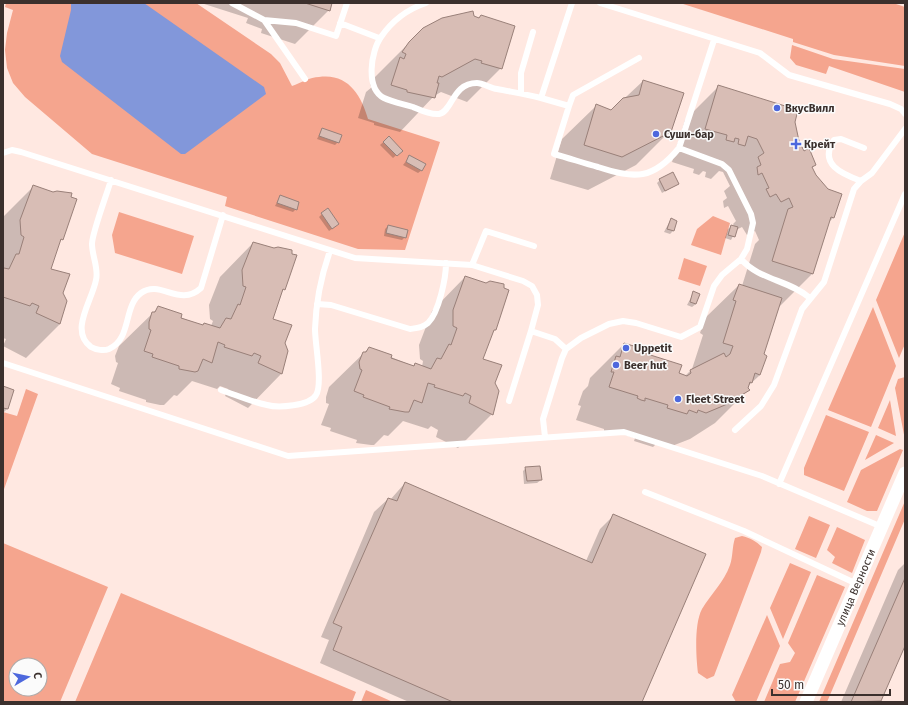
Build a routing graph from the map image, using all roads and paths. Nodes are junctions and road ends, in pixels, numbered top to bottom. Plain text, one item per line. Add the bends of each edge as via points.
1 (232, 3) edge
2 (347, 3) edge
3 (426, 3) edge
4 (572, 3) edge
5 (600, 3) edge
6 (264, 20) junction
7 (340, 24) junction
8 (533, 32) dead end
9 (379, 38) junction
10 (714, 40) junction
11 (639, 58) dead end
12 (305, 80) dead end
13 (521, 92) junction
14 (542, 98) junction
15 (569, 106) junction
16 (905, 114) edge
17 (905, 129) edge
18 (680, 148) junction
19 (864, 148) dead end
20 (3, 153) edge
21 (112, 180) junction
22 (860, 181) junction
23 (905, 194) edge
24 (223, 216) junction
25 (534, 246) dead end
26 (330, 251) junction
27 (741, 258) junction
28 (446, 263) junction
29 (472, 265) junction
30 (810, 298) junction
31 (317, 304) junction
32 (531, 331) junction
33 (566, 349) junction
34 (3, 363) edge
35 (221, 390) dead end
36 (509, 401) dead end
37 (735, 430) dead end
38 (545, 437) junction
39 (905, 473) edge
40 (780, 484) junction
41 (645, 492) dead end
42 (882, 527) junction
43 (857, 584) junction
44 (806, 702) edge

1 - 6 lane
2 - 7 lane
3 - 9 lane via 402,15 389,25
4 - 14 lane
5 - 10 lane
6 - 7 lane via 296,23 336,36
6 - 12 lane
7 - 9 lane
8 - 13 lane via 521,74
9 - 13 lane via 371,73 374,87 382,97 431,114 440,114 447,110 456,92 477,83 496,89
10 - 16 lane via 760,53 789,75 890,104
10 - 18 lane
11 - 15 lane via 573,95
13 - 14 lane
14 - 15 lane
15 - 18 lane via 554,154 623,175 635,176 649,173 670,160
17 - 22 lane via 872,173
18 - 27 lane via 722,164 729,170 753,223 747,249
19 - 22 lane via 842,139 834,140 830,147 829,157 834,168 841,174
20 - 21 lane via 12,150 21,152
21 - 24 lane
21 - 24 lane via 92,243 97,279 80,331 85,342 95,349 106,350 116,345 123,335 134,302 140,293 148,289 159,289 186,296 201,288
22 - 30 lane via 854,189 824,282
23 - 40 lane
24 - 26 lane
25 - 29 lane via 486,231
26 - 28 lane via 355,258
26 - 31 lane
27 - 30 lane via 749,268 759,274 796,288
27 - 33 lane via 714,286 700,327 681,337 623,321 609,324
28 - 29 lane
28 - 31 lane via 446,275 434,313 429,322 421,328 410,329 331,305
29 - 32 lane via 532,286 537,295 538,305
30 - 37 lane via 802,309 774,385 761,406
31 - 35 lane via 315,329 318,384 316,395 309,402 269,406
32 - 33 lane via 555,339
32 - 36 lane
33 - 38 lane via 543,419
34 - 38 lane via 288,456
38 - 40 lane via 624,432
39 - 42 street, улица Верности
40 - 42 lane
41 - 43 lane via 744,531
42 - 43 street, улица Верности
43 - 44 street, улица Верности

